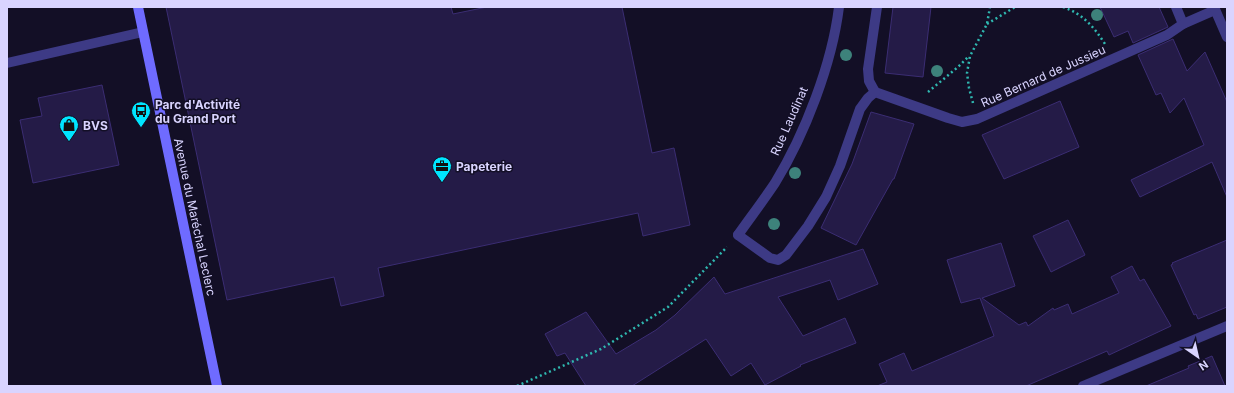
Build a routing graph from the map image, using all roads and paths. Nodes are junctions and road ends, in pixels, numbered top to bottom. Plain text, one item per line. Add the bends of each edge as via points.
1 (138, 7) edge
2 (839, 7) edge
3 (878, 7) edge
4 (990, 7) edge
5 (1015, 7) edge
6 (1063, 7) edge
7 (1176, 7) edge
8 (1215, 8) edge
9 (987, 24) junction
10 (1183, 24) junction
11 (143, 32) junction
12 (1227, 37) edge
13 (970, 56) junction
14 (1113, 59) junction
15 (7, 63) edge
16 (875, 92) junction
17 (912, 105) junction
18 (982, 117) junction
19 (738, 235) junction
20 (1227, 326) edge
21 (217, 386) edge
22 (517, 386) edge
23 (1083, 386) edge

1 - 11 street, Avenue du Maréchal Leclerc
2 - 19 street, Rue Laudinat via 828,59 799,136 775,182
3 - 16 street via 868,69 869,81
4 - 9 path
5 - 9 path
6 - 14 path via 1090,23
7 - 10 street
8 - 10 street, Rue Bernard de Jussieu
8 - 12 street
9 - 13 path
10 - 14 street, Rue Bernard de Jussieu via 1167,35
11 - 15 street
11 - 21 street, Avenue du Maréchal Leclerc
13 - 17 path
13 - 18 path via 967,73 971,99
14 - 18 street, Rue Bernard de Jussieu
16 - 17 street, Rue Bernard de Jussieu
16 - 19 street via 860,109 826,197 786,255 778,260 770,258
17 - 18 street, Rue Bernard de Jussieu via 962,122
19 - 22 path via 668,307 601,349
20 - 23 street

